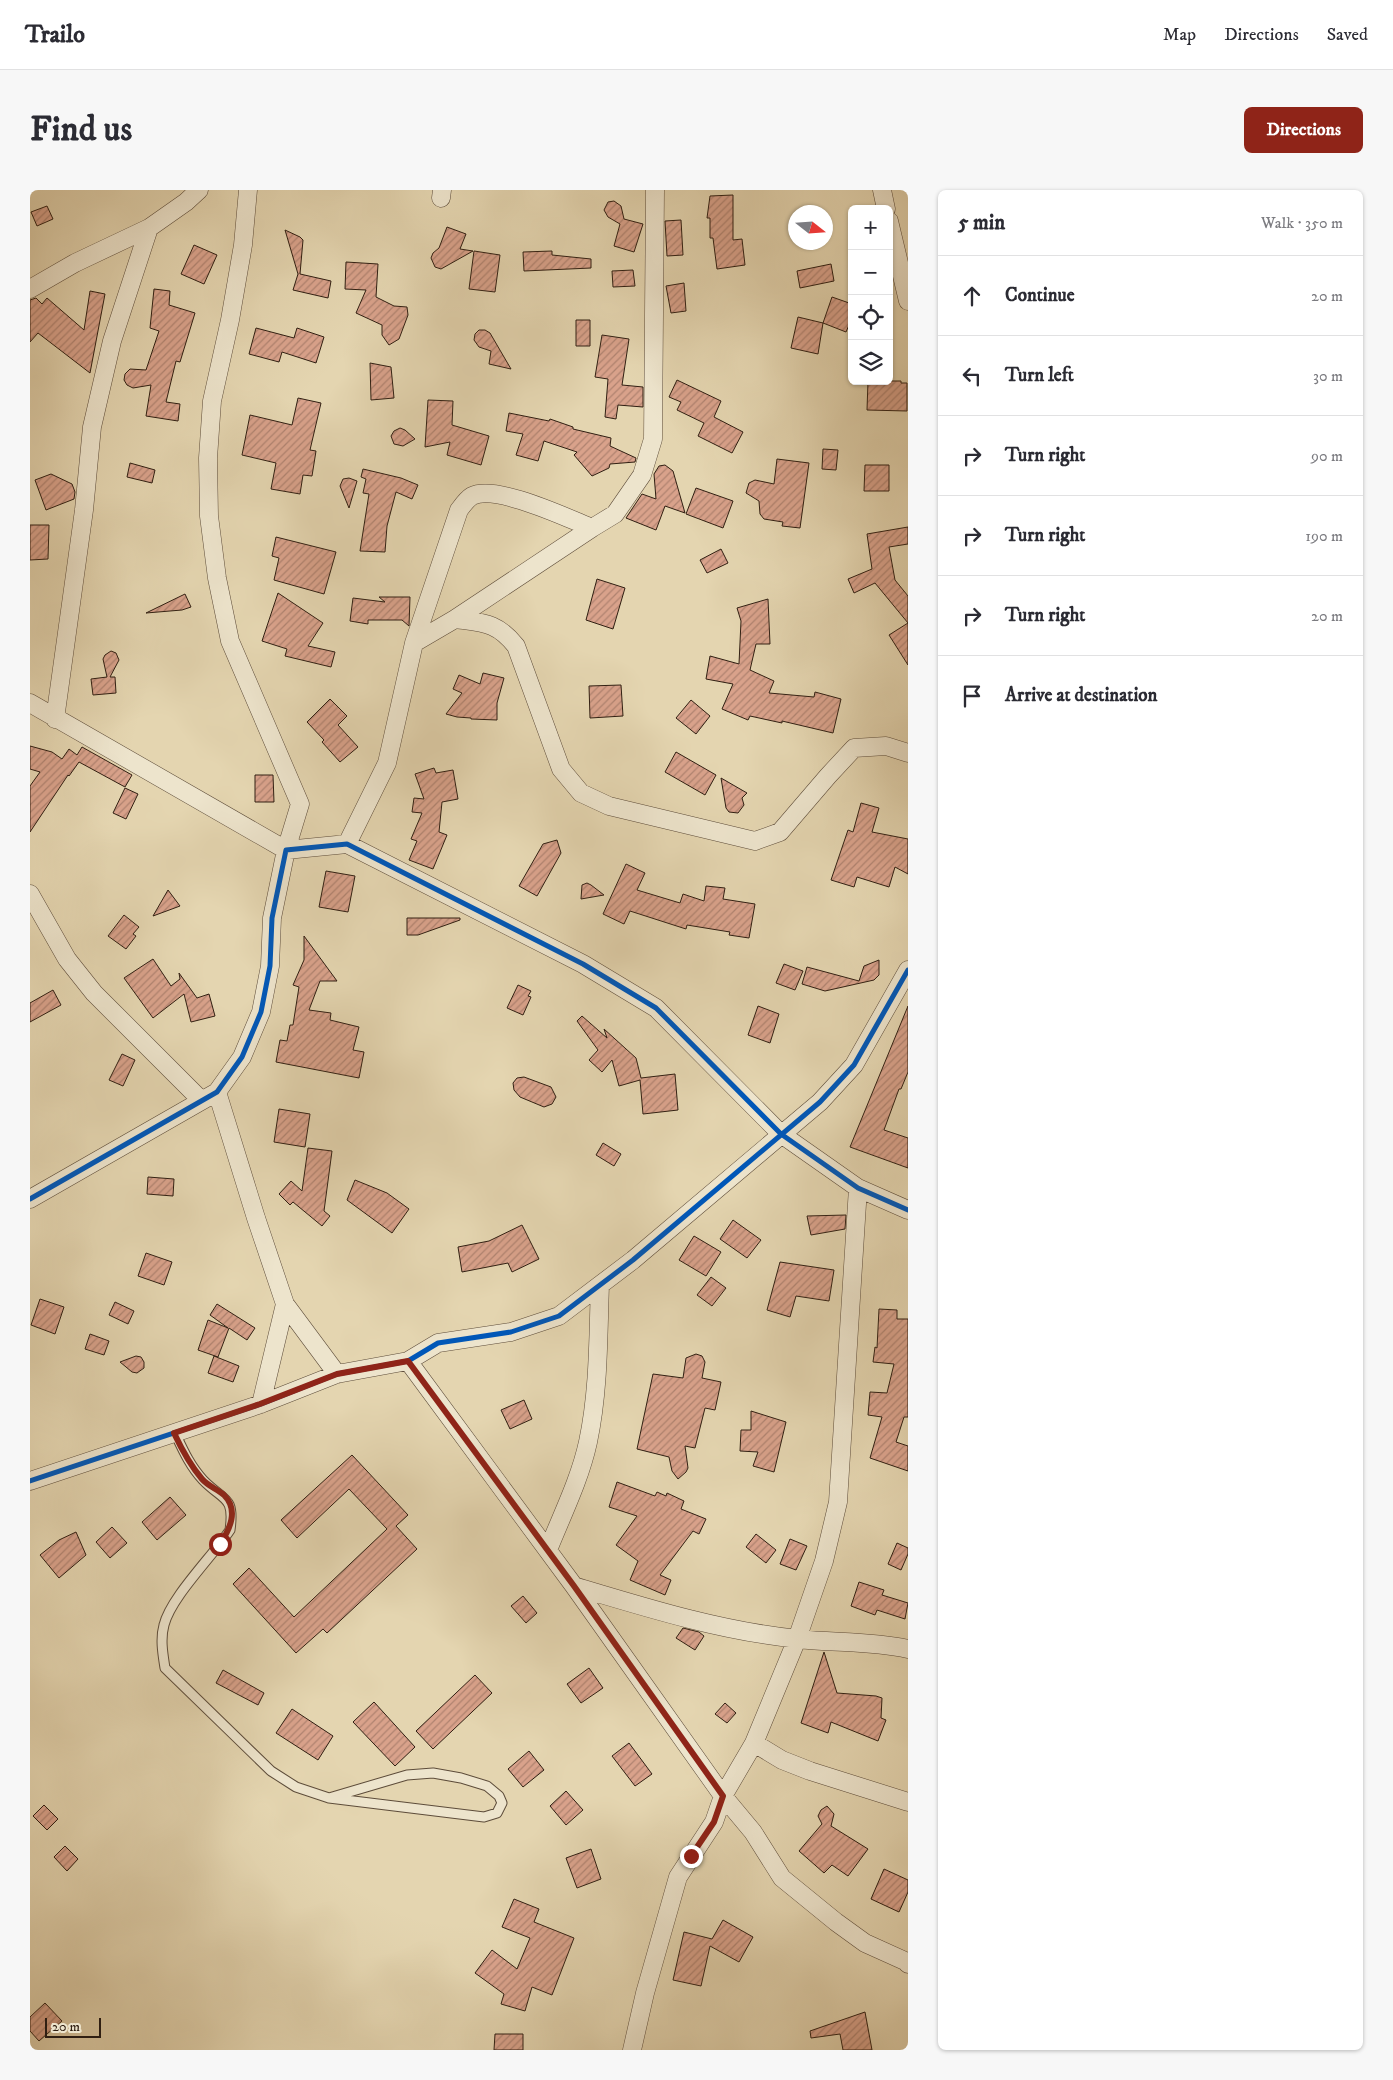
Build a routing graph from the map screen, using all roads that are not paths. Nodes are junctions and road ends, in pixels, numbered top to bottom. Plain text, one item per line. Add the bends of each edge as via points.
1 (199, 190) edge
2 (248, 190) edge
3 (655, 190) edge
4 (882, 190) edge
5 (885, 205) edge
6 (149, 228) junction
7 (893, 238) edge
8 (30, 289) edge
9 (908, 302) edge
10 (592, 528) junction
11 (455, 619) junction
12 (414, 643) junction
13 (30, 703) edge
14 (56, 719) junction
15 (908, 753) edge
16 (347, 844) junction
17 (286, 850) junction
18 (30, 894) edge
19 (908, 970) edge
20 (217, 1092) junction
21 (201, 1100) junction
22 (781, 1134) junction
23 (858, 1188) junction
24 (30, 1199) edge
25 (908, 1210) edge
26 (600, 1285) junction
27 (285, 1304) junction
28 (408, 1361) junction
29 (337, 1374) junction
30 (260, 1404) junction
31 (174, 1433) junction
32 (30, 1481) edge
33 (548, 1550) junction
34 (574, 1586) junction
35 (797, 1639) junction
36 (908, 1649) edge
37 (754, 1742) junction
38 (723, 1796) junction
39 (329, 1798) junction
40 (908, 1802) edge
41 (908, 1964) edge
42 (632, 2050) edge

1 - 6 street
2 - 17 street via 243,245 212,401 208,458 209,516 230,641 300,804
3 - 10 street via 653,439 642,475 615,514
4 - 5 street
6 - 8 street via 75,263
6 - 14 street via 112,341 92,427
7 - 9 street
10 - 11 street
10 - 12 street via 522,500 486,493 471,496 459,510
11 - 12 street
11 - 15 street via 487,624 506,633 516,646 561,770 581,792 608,806 755,841 780,832 854,748 886,746
12 - 16 street via 387,763
13 - 14 street
14 - 17 street
16 - 17 street
16 - 22 street via 583,964 656,1008
17 - 20 street via 272,918 270,966 261,1012 242,1057
18 - 21 street via 67,959 94,993
19 - 22 street via 854,1064 820,1102
20 - 21 street
20 - 27 street
21 - 24 street
22 - 23 street
22 - 26 street
23 - 25 street
23 - 35 street via 838,1502 824,1561
26 - 28 street via 559,1316 511,1332 438,1343
26 - 33 street via 597,1387 588,1443
27 - 29 street
27 - 30 street
28 - 29 street
28 - 33 street
29 - 30 street
30 - 31 street
31 - 32 street
31 - 39 lane via 188,1462 204,1481 224,1496 232,1515 230,1530 170,1609 163,1627 165,1668 271,1771 296,1787
33 - 34 street
34 - 35 street via 662,1613
34 - 38 street
35 - 36 street via 892,1645
35 - 37 street
37 - 38 street
37 - 40 street via 782,1760 810,1771
38 - 41 street via 753,1832 782,1878 865,1943
38 - 42 street via 714,1822 678,1877 670,1899
39 - 39 lane via 484,1817 497,1812 502,1803 487,1786 433,1773 407,1774

